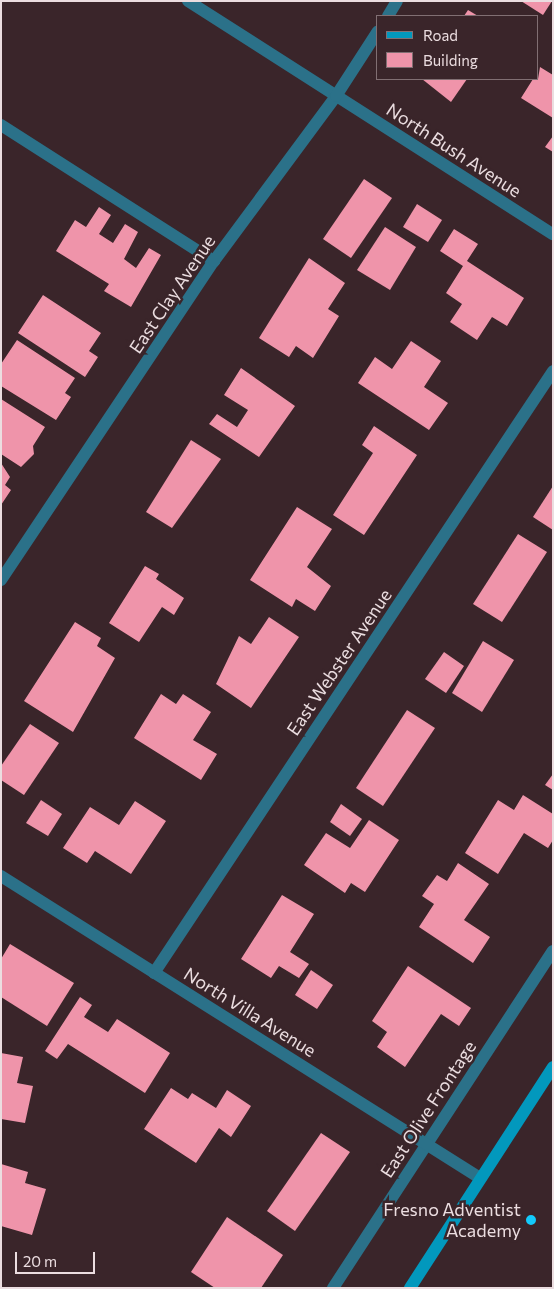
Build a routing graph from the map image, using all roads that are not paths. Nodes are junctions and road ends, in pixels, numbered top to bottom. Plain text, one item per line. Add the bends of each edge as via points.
1 (188, 1) edge
2 (397, 1) edge
3 (389, 15) edge
4 (376, 35) edge
5 (336, 96) junction
6 (1, 124) edge
7 (553, 234) edge
8 (214, 262) junction
9 (553, 371) edge
10 (1, 580) edge
11 (1, 876) edge
12 (553, 950) edge
13 (154, 973) junction
14 (553, 1067) edge
15 (426, 1144) junction
16 (480, 1178) junction
17 (333, 1288) edge
18 (410, 1288) edge

1 - 5 street, North Bush Avenue
2 - 3 street
4 - 5 street, East Clay Avenue
5 - 7 street, North Bush Avenue
5 - 8 street, East Clay Avenue
6 - 8 street
8 - 10 street, East Clay Avenue
9 - 13 street, East Webster Avenue
11 - 13 street, North Villa Avenue
12 - 15 street, East Olive Frontage
13 - 15 street, North Villa Avenue
14 - 16 main road
15 - 16 street, North Villa Avenue
15 - 17 street, East Olive Frontage
16 - 18 main road

